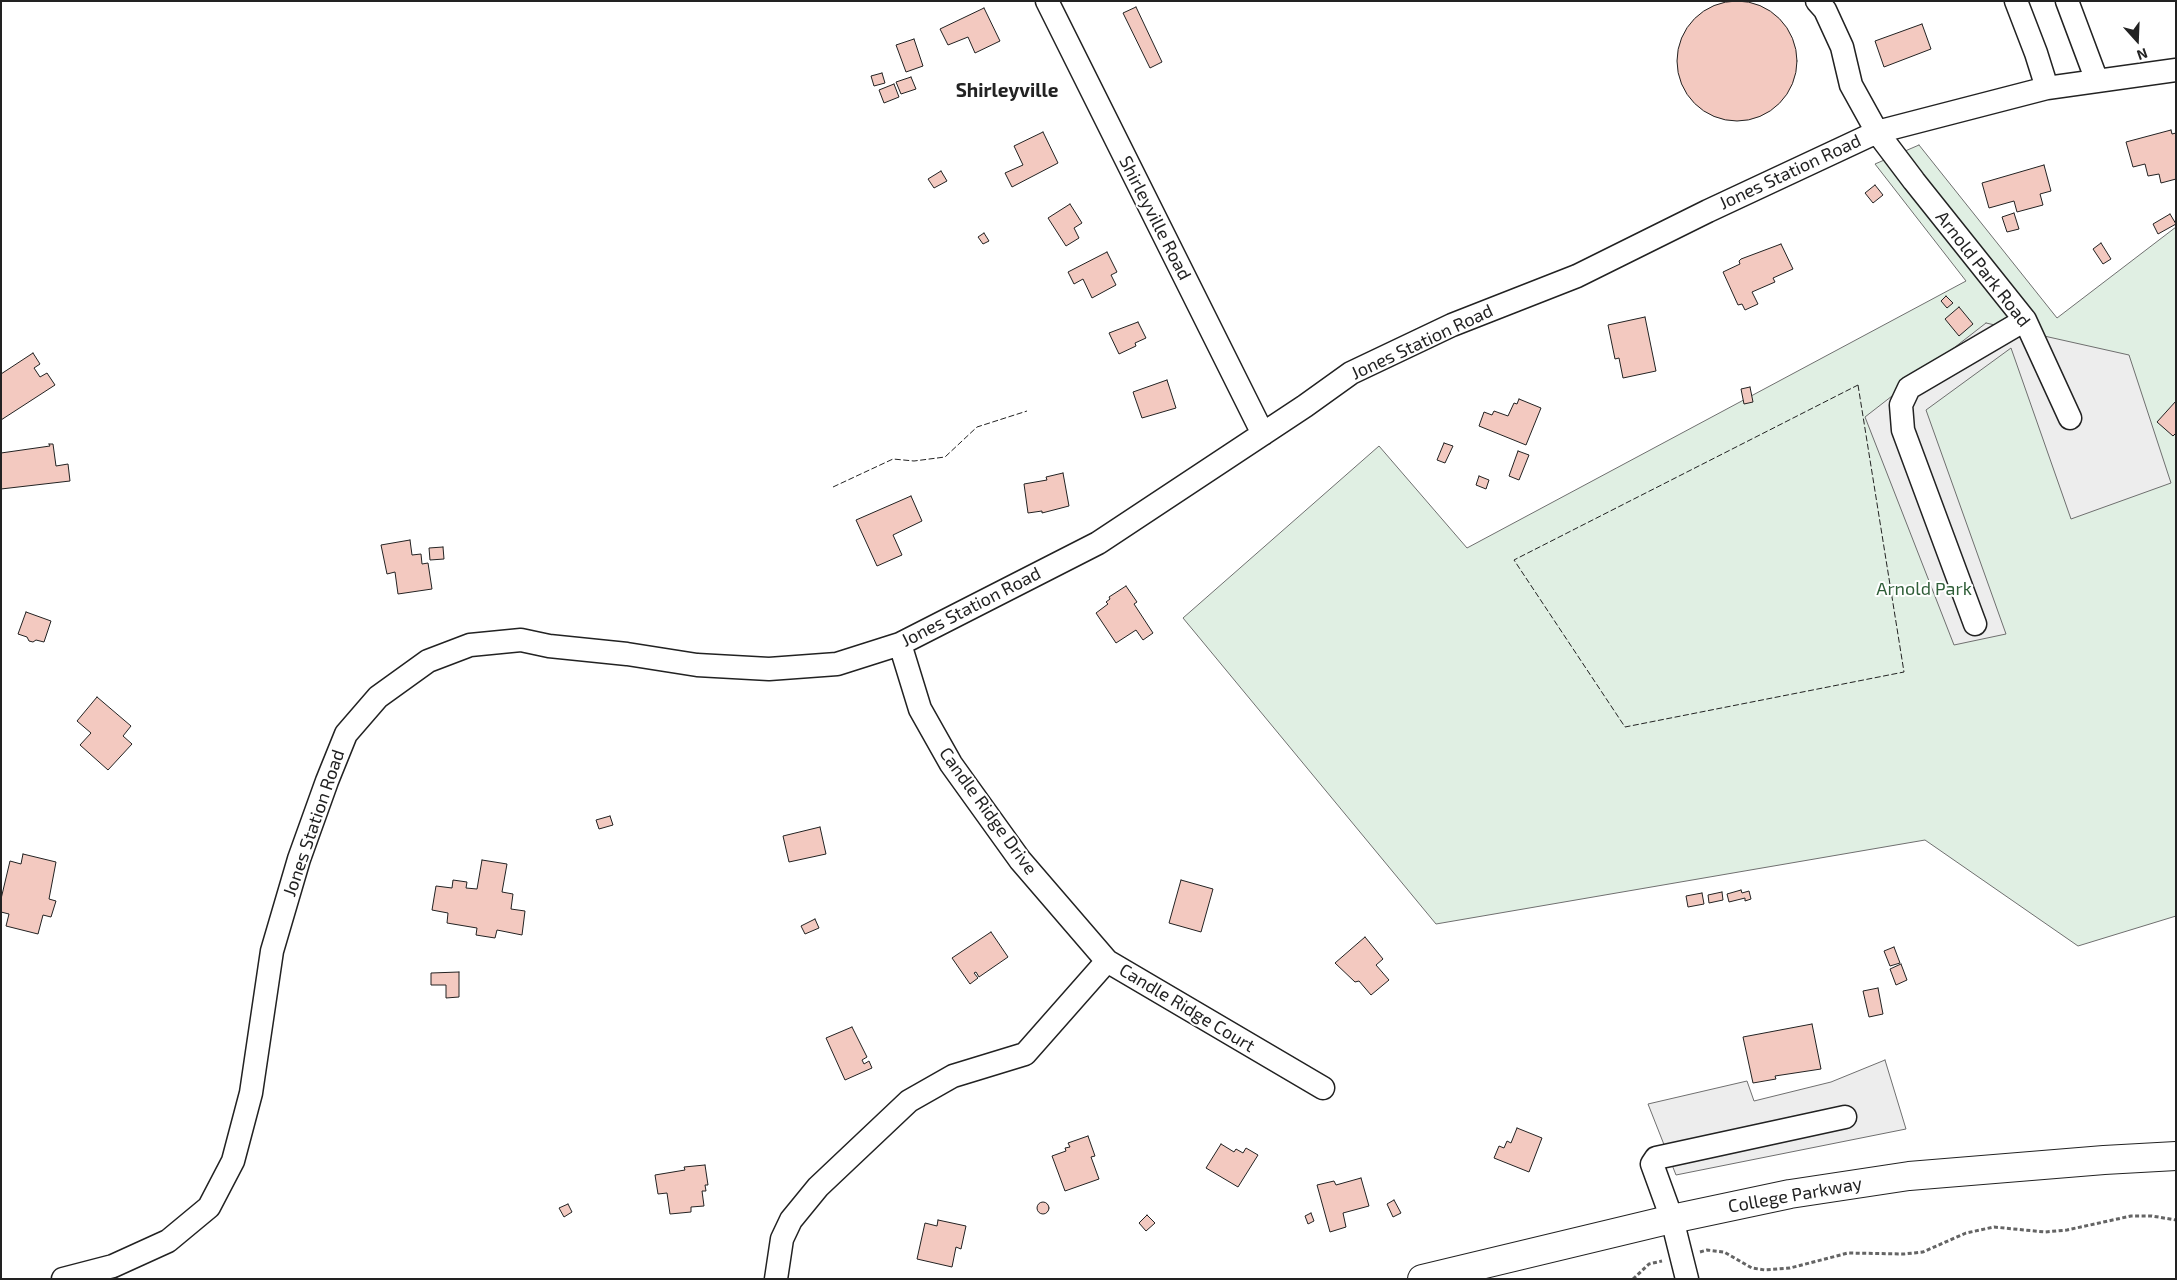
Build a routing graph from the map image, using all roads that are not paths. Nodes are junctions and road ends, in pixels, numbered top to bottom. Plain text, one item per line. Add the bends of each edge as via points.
1 (1047, 1) edge
2 (1816, 1) edge
3 (2016, 1) edge
4 (2067, 1) edge
5 (2176, 70) edge
6 (2097, 81) junction
7 (2047, 88) junction
8 (1877, 132) junction
9 (2026, 320) junction
10 (2070, 418) dead end
11 (1263, 434) junction
12 (1975, 624) dead end
13 (900, 644) junction
14 (1107, 961) junction
15 (1322, 1088) dead end
16 (1845, 1117) dead end
17 (2176, 1156) edge
18 (1672, 1219) junction
19 (63, 1279) edge
20 (776, 1279) edge
21 (1422, 1279) edge
22 (1686, 1279) edge

1 - 11 street, Shirleyville Road
2 - 8 street, Arnold Park Road via 1825,10 1842,47 1851,85
3 - 7 street
4 - 6 street
5 - 6 street, Jones Station Road
6 - 7 street, Jones Station Road
7 - 8 street, Jones Station Road
8 - 9 street, Arnold Park Road
8 - 11 street, Jones Station Road via 1708,210 1576,276 1452,325 1352,372
9 - 10 street, Arnold Park Road
9 - 12 street via 1909,388 1901,405 1903,430
11 - 13 street, Jones Station Road via 1098,543
13 - 14 street, Candle Ridge Drive via 920,709 951,764 1020,860
13 - 19 street, Jones Station Road via 837,664 770,669 697,665 521,640 478,644 428,661 378,697 346,734 299,859 272,951 251,1093 233,1161 209,1207 168,1241 113,1266
14 - 15 street, Candle Ridge Court
14 - 20 street, Candle Ridge Court via 1025,1054 953,1076 909,1101 818,1187 791,1220 782,1239
16 - 18 street via 1656,1158 1652,1164
17 - 18 main road, College Parkway via 1909,1176 1790,1194
18 - 21 main road, College Parkway
18 - 22 street

